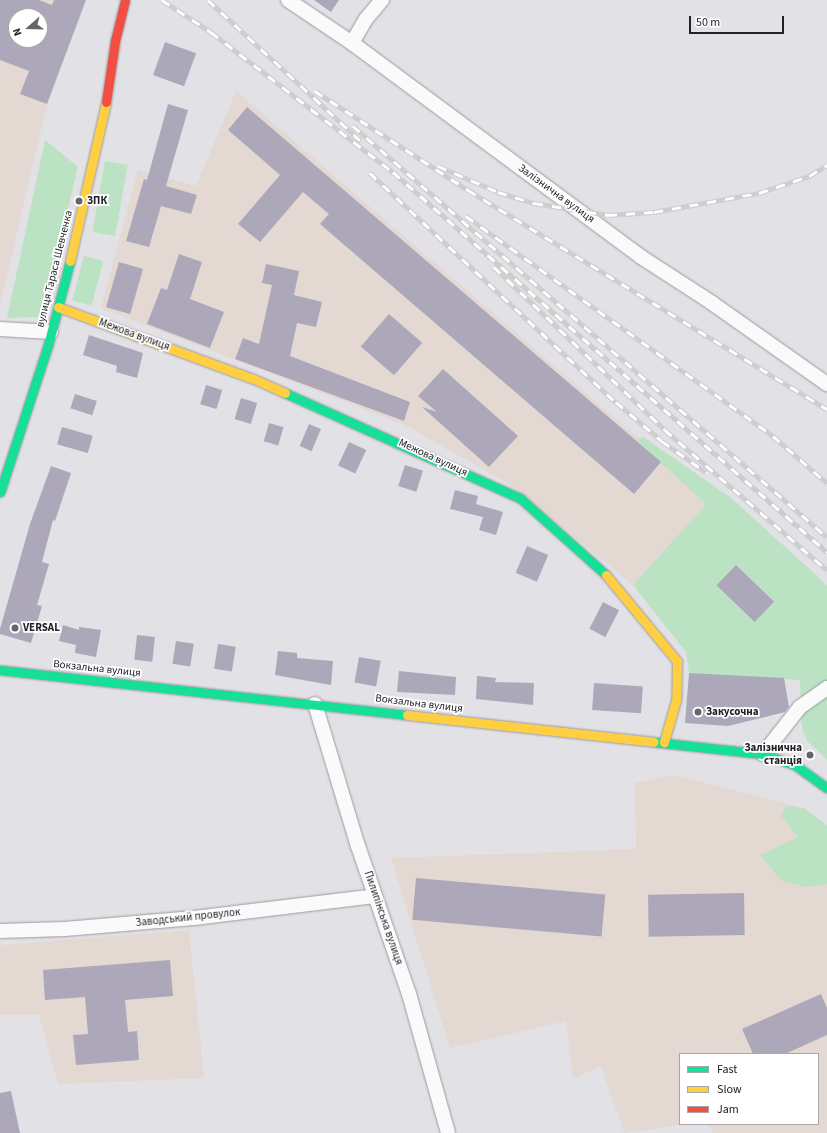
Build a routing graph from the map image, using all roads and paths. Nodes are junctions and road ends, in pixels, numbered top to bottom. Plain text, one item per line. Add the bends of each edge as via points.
1 (125, 0) edge
2 (288, 0) edge
3 (382, 0) edge
4 (352, 43) junction
5 (58, 307) junction
6 (0, 329) edge
7 (51, 332) junction
8 (827, 384) edge
9 (0, 492) edge
10 (0, 670) edge
11 (827, 688) edge
12 (316, 704) junction
13 (664, 742) junction
14 (763, 754) junction
15 (827, 788) edge
16 (375, 896) junction
17 (0, 931) edge
18 (448, 1133) edge

1 - 5 street, вулиця Тараса Шевченка via 115,41 107,98
2 - 4 street, Залізнична вулиця
3 - 4 street via 366,19
4 - 8 street, Залізнична вулиця via 641,257 712,303
5 - 7 street, вулиця Тараса Шевченка
5 - 13 street, Межова вулиця via 254,379 520,498 599,567 677,661 676,700
6 - 7 street
7 - 9 street, вулиця Тараса Шевченка
10 - 12 street, Вокзальна вулиця
11 - 14 street via 800,707
12 - 13 street, Вокзальна вулиця via 562,733
12 - 16 street, Пилипінська вулиця
13 - 14 street, Вокзальна вулиця
14 - 15 street, Вокзальна вулиця via 795,765
16 - 17 street, Заводський провулок via 194,918 65,929
16 - 18 street, Пилипінська вулиця via 411,1001

